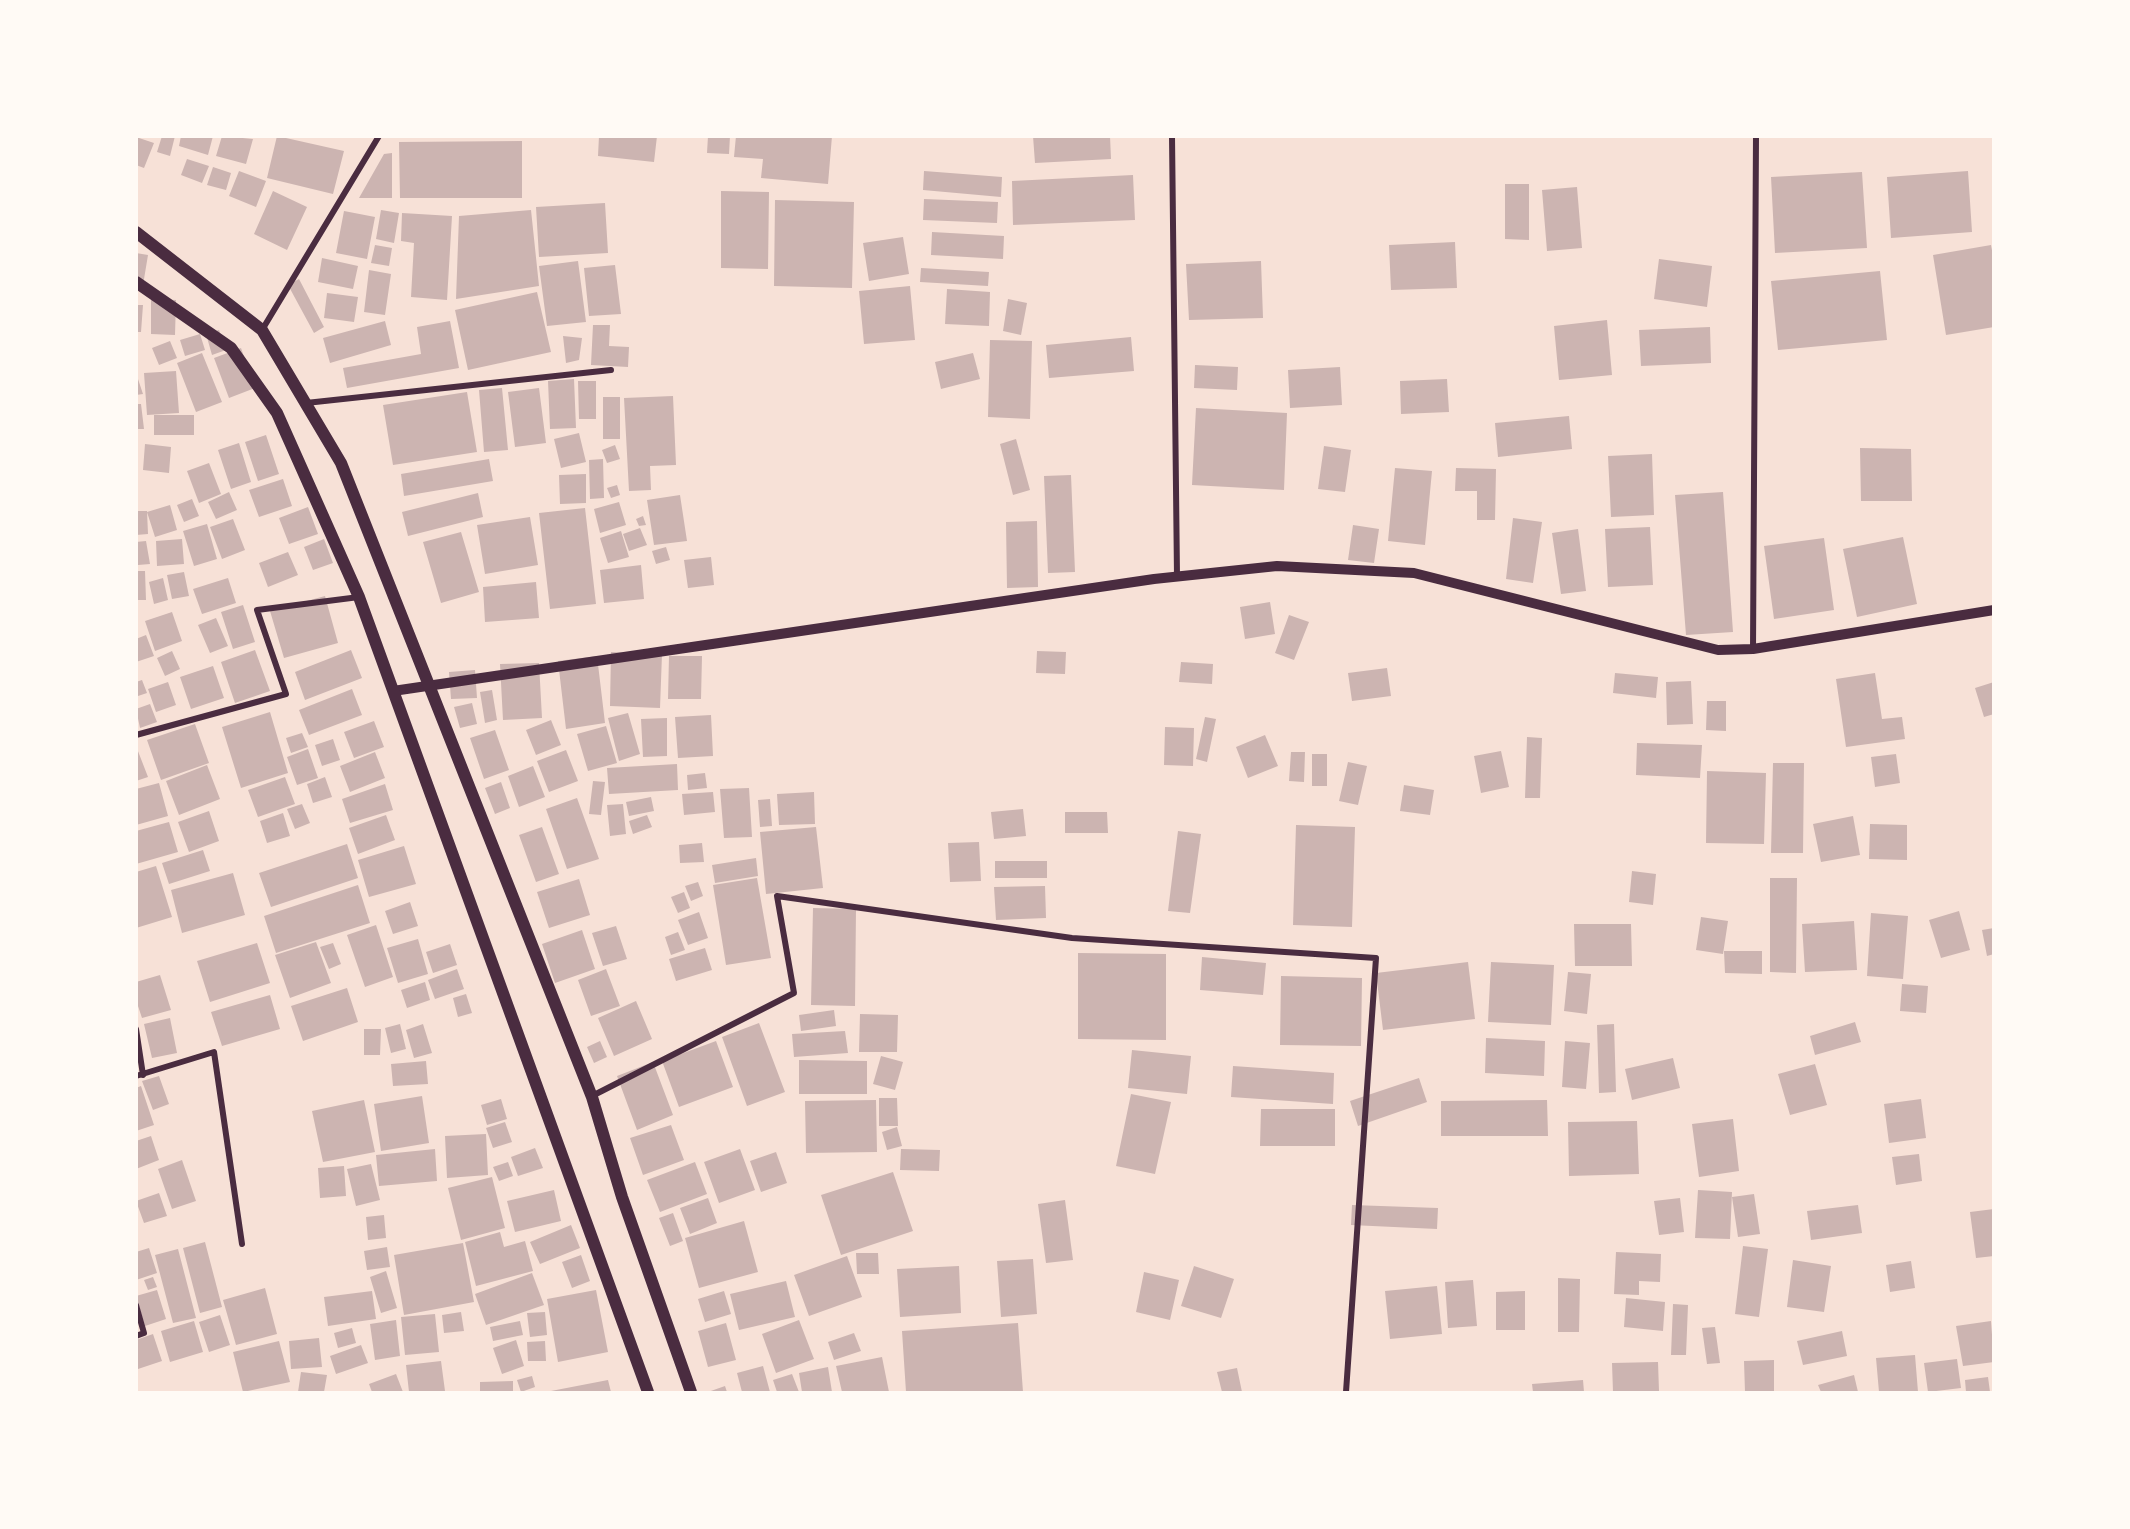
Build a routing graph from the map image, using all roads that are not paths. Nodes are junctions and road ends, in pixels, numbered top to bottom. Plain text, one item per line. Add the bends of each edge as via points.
1 (379, 136) edge
2 (1172, 136) edge
3 (1756, 136) edge
4 (136, 232) edge
5 (136, 282) edge
6 (262, 330) junction
7 (611, 370) dead end
8 (305, 403) junction
9 (1177, 576) junction
10 (359, 597) junction
11 (1994, 610) edge
12 (1753, 649) junction
13 (431, 684) junction
14 (393, 691) junction
15 (136, 735) edge
16 (136, 1029) edge
17 (140, 1076) edge
18 (592, 1097) junction
19 (242, 1244) dead end
20 (136, 1305) edge
21 (136, 1336) edge
22 (648, 1392) edge
23 (691, 1392) edge
24 (1346, 1392) edge

1 - 6 street
2 - 9 street
3 - 12 street
4 - 6 main road
5 - 10 main road via 231,348 277,413
6 - 8 main road
7 - 8 street
8 - 13 main road via 341,463
9 - 12 street via 1277,566 1414,573 1718,650
9 - 13 street
10 - 14 main road
10 - 15 street via 257,610 286,694
11 - 12 street
13 - 14 street
13 - 18 main road
14 - 22 main road
16 - 17 street
17 - 19 street via 214,1052
18 - 23 main road via 622,1197
18 - 24 street via 794,993 777,896 1072,938 1376,958
20 - 21 street via 144,1333

